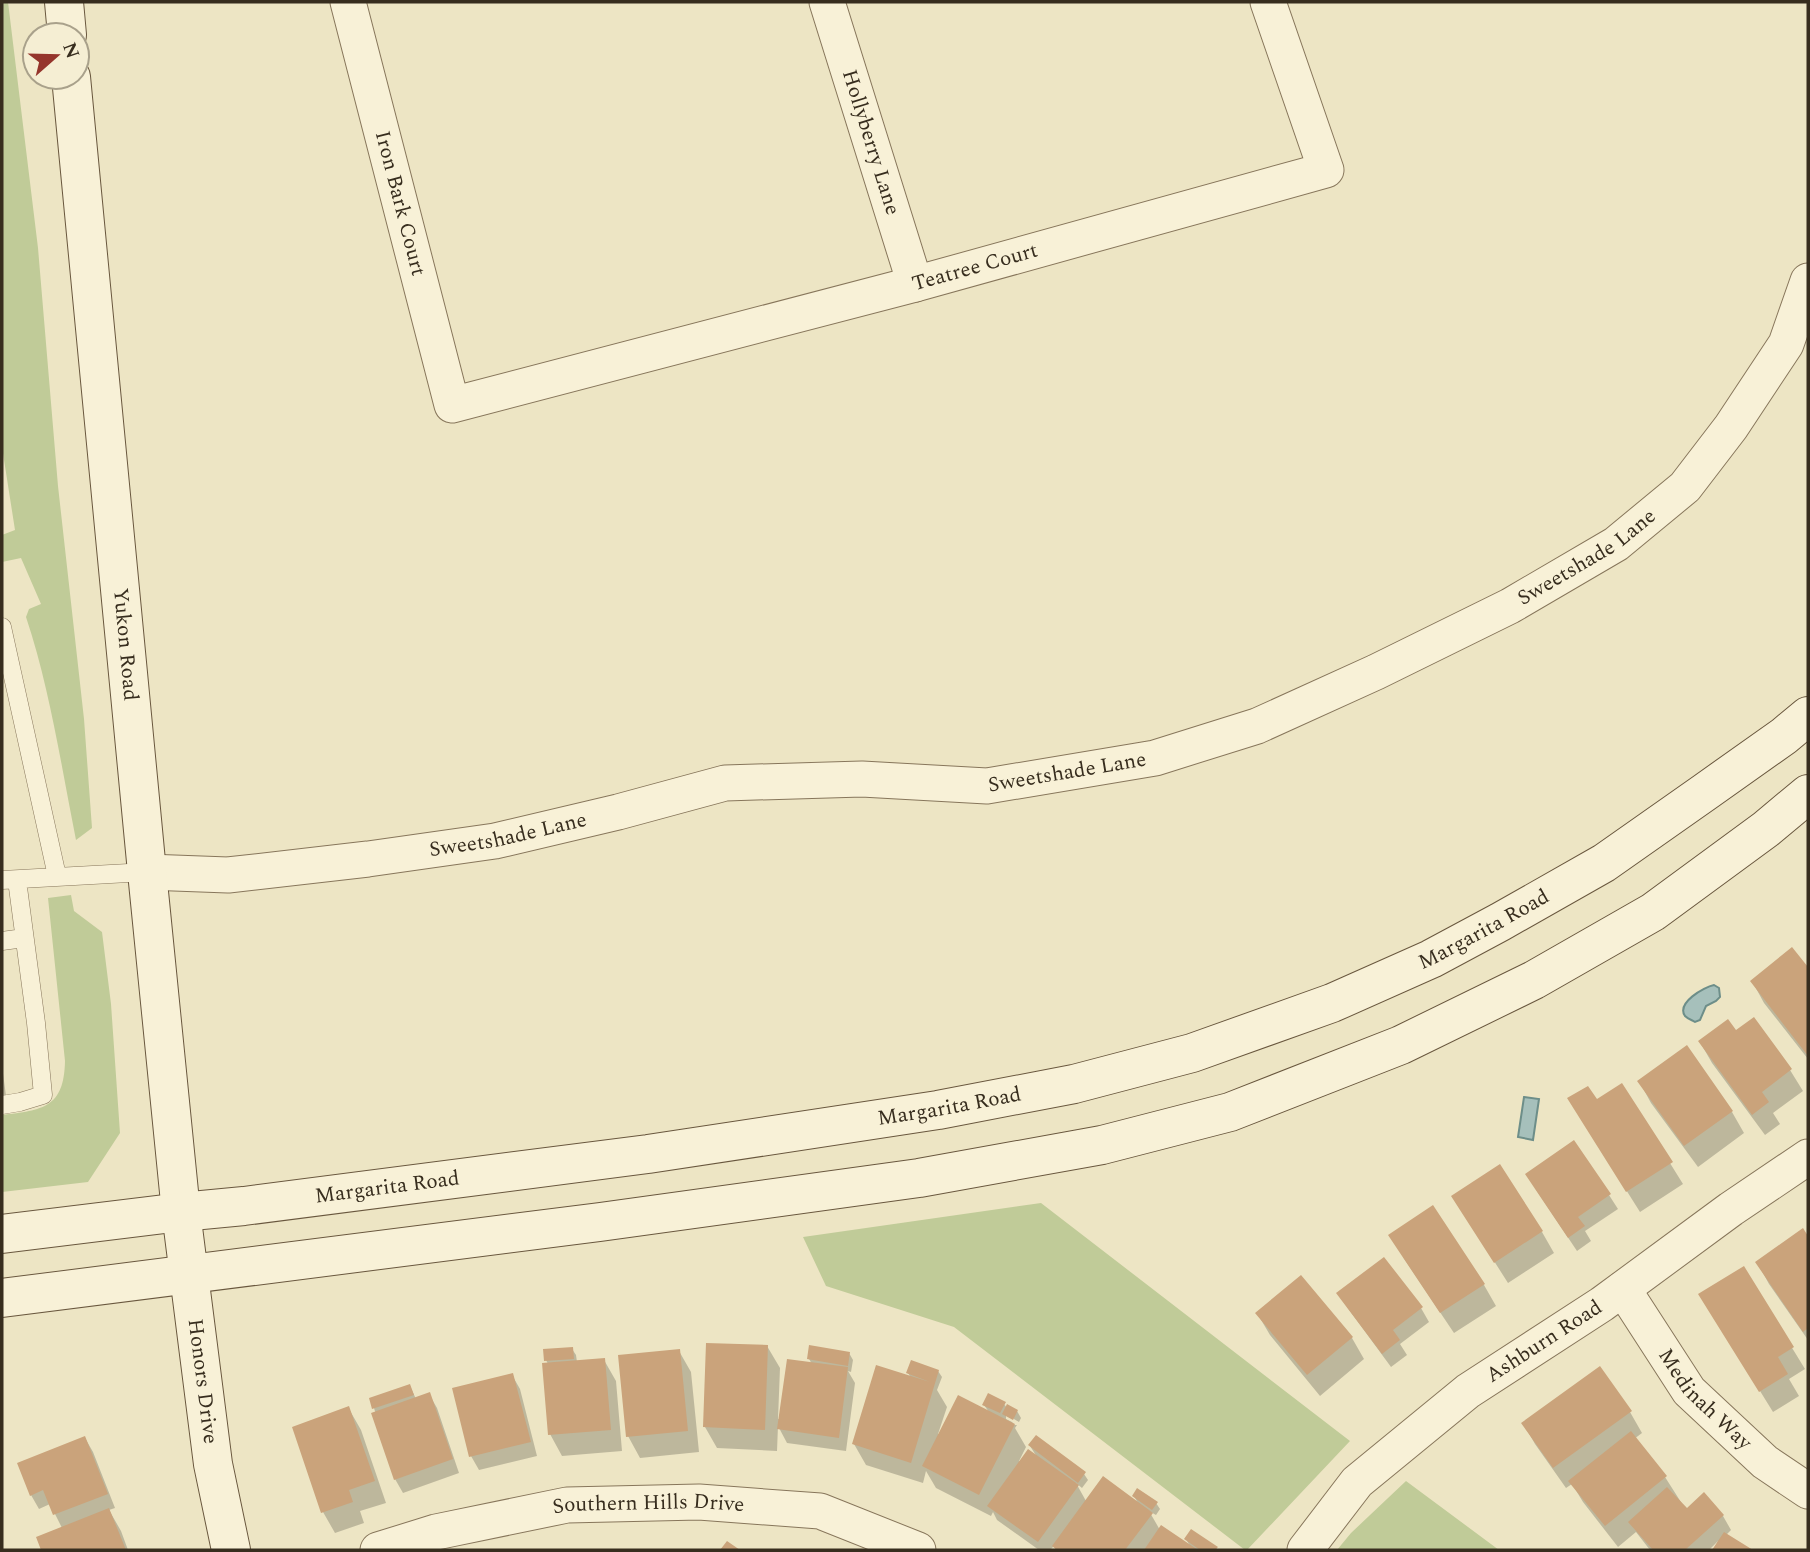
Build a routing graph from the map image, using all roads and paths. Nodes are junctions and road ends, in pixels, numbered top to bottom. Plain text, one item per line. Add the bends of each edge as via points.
1 (64, 2) edge
2 (348, 2) edge
3 (827, 2) edge
4 (1268, 2) edge
5 (66, 21) edge
6 (72, 91) edge
7 (1808, 281) edge
8 (915, 284) junction
9 (452, 405) joint
10 (2, 627) edge
11 (1808, 716) edge
12 (1808, 794) edge
13 (147, 872) junction
14 (57, 876) junction
15 (9, 880) edge
16 (24, 938) junction
17 (2, 941) edge
18 (2, 1105) edge
19 (1808, 1157) edge
20 (181, 1212) junction
21 (2, 1234) edge
22 (190, 1273) junction
23 (1623, 1289) junction
24 (2, 1298) edge
25 (1808, 1491) edge
26 (441, 1541) edge
27 (231, 1550) edge
28 (378, 1550) edge
29 (918, 1550) edge
30 (1305, 1550) edge

1 - 5 main road
2 - 9 street, Iron Bark Court
3 - 8 street, Hollyberry Lane
4 - 8 street, Teatree Court via 1326,170
6 - 13 main road, Yukon Road
7 - 13 street, Sweetshade Lane via 1786,344 1731,427 1685,486 1616,544 1510,606 1257,726 1155,758 987,786 862,779 725,783 495,841 229,875
8 - 9 street, Teatree Court
10 - 14 lane
11 - 20 main road, Margarita Road via 1604,863 1500,922 1332,1003 1192,1053 1074,1084 938,1111 648,1154
12 - 22 main road via 1653,912 1534,980 1401,1045 1230,1112 1102,1145 919,1178
13 - 14 lane
13 - 20 main road, Yukon Road
14 - 15 lane
15 - 16 lane
16 - 17 lane
16 - 18 lane via 43,1095
19 - 23 street, Ashburn Road
20 - 21 main road, Margarita Road
20 - 22 main road, Honors Drive
22 - 24 main road
22 - 27 main road, Honors Drive via 213,1464
23 - 25 street, Medinah Way via 1689,1391 1765,1462
23 - 30 street, Ashburn Road via 1468,1391 1357,1482
26 - 28 street, Southern Hills Drive
26 - 29 street, Southern Hills Drive via 567,1504 699,1502 820,1511

